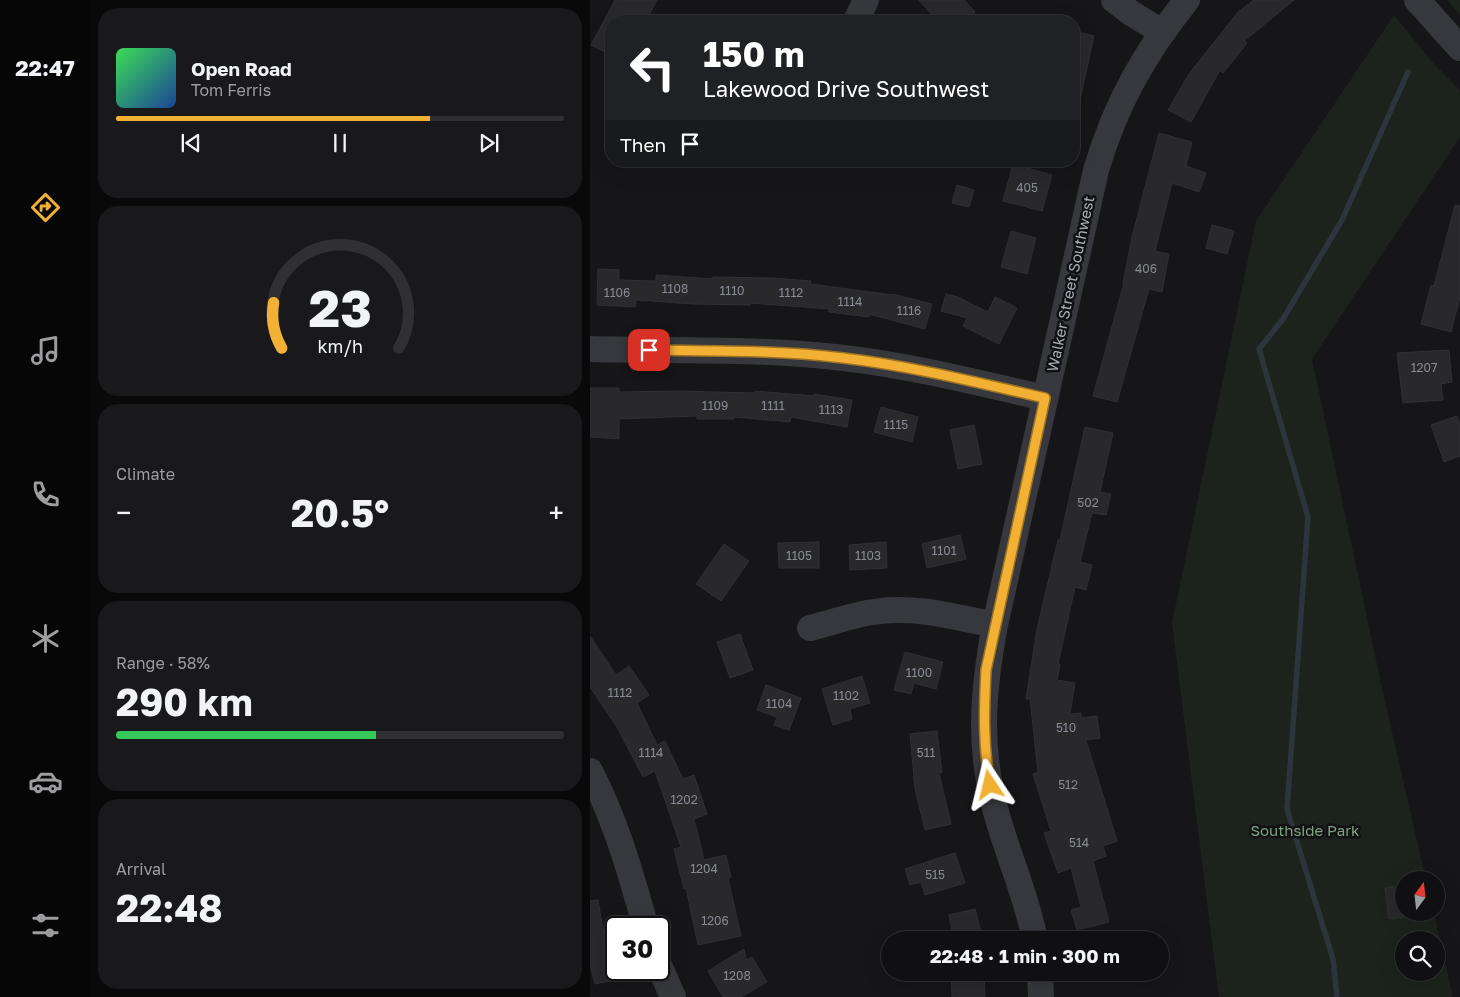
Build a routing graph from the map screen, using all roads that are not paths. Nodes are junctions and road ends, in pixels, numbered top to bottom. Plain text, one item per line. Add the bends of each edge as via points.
1 (866, 0) edge
2 (1114, 0) edge
3 (1187, 0) edge
4 (1417, 0) edge
5 (859, 15) edge
6 (1162, 32) junction
7 (1460, 48) edge
8 (590, 349) edge
9 (1045, 398) junction
10 (995, 625) junction
11 (810, 628) dead end
12 (590, 772) edge
13 (643, 916) edge
14 (1032, 931) edge
15 (666, 981) edge
16 (1040, 981) edge
17 (673, 997) edge
18 (1041, 997) edge

1 - 5 street
2 - 6 street
3 - 6 street, Walker Street Southwest
4 - 7 street
6 - 9 street, Walker Street Southwest via 1118,106 1103,146
8 - 9 street via 786,353 844,358
9 - 10 street, Walker Street Southwest
10 - 11 street via 934,612 903,610 874,612
10 - 14 street, Walker Street Southwest via 986,670 985,757 995,810
12 - 13 street via 627,862
15 - 17 street
16 - 18 street

